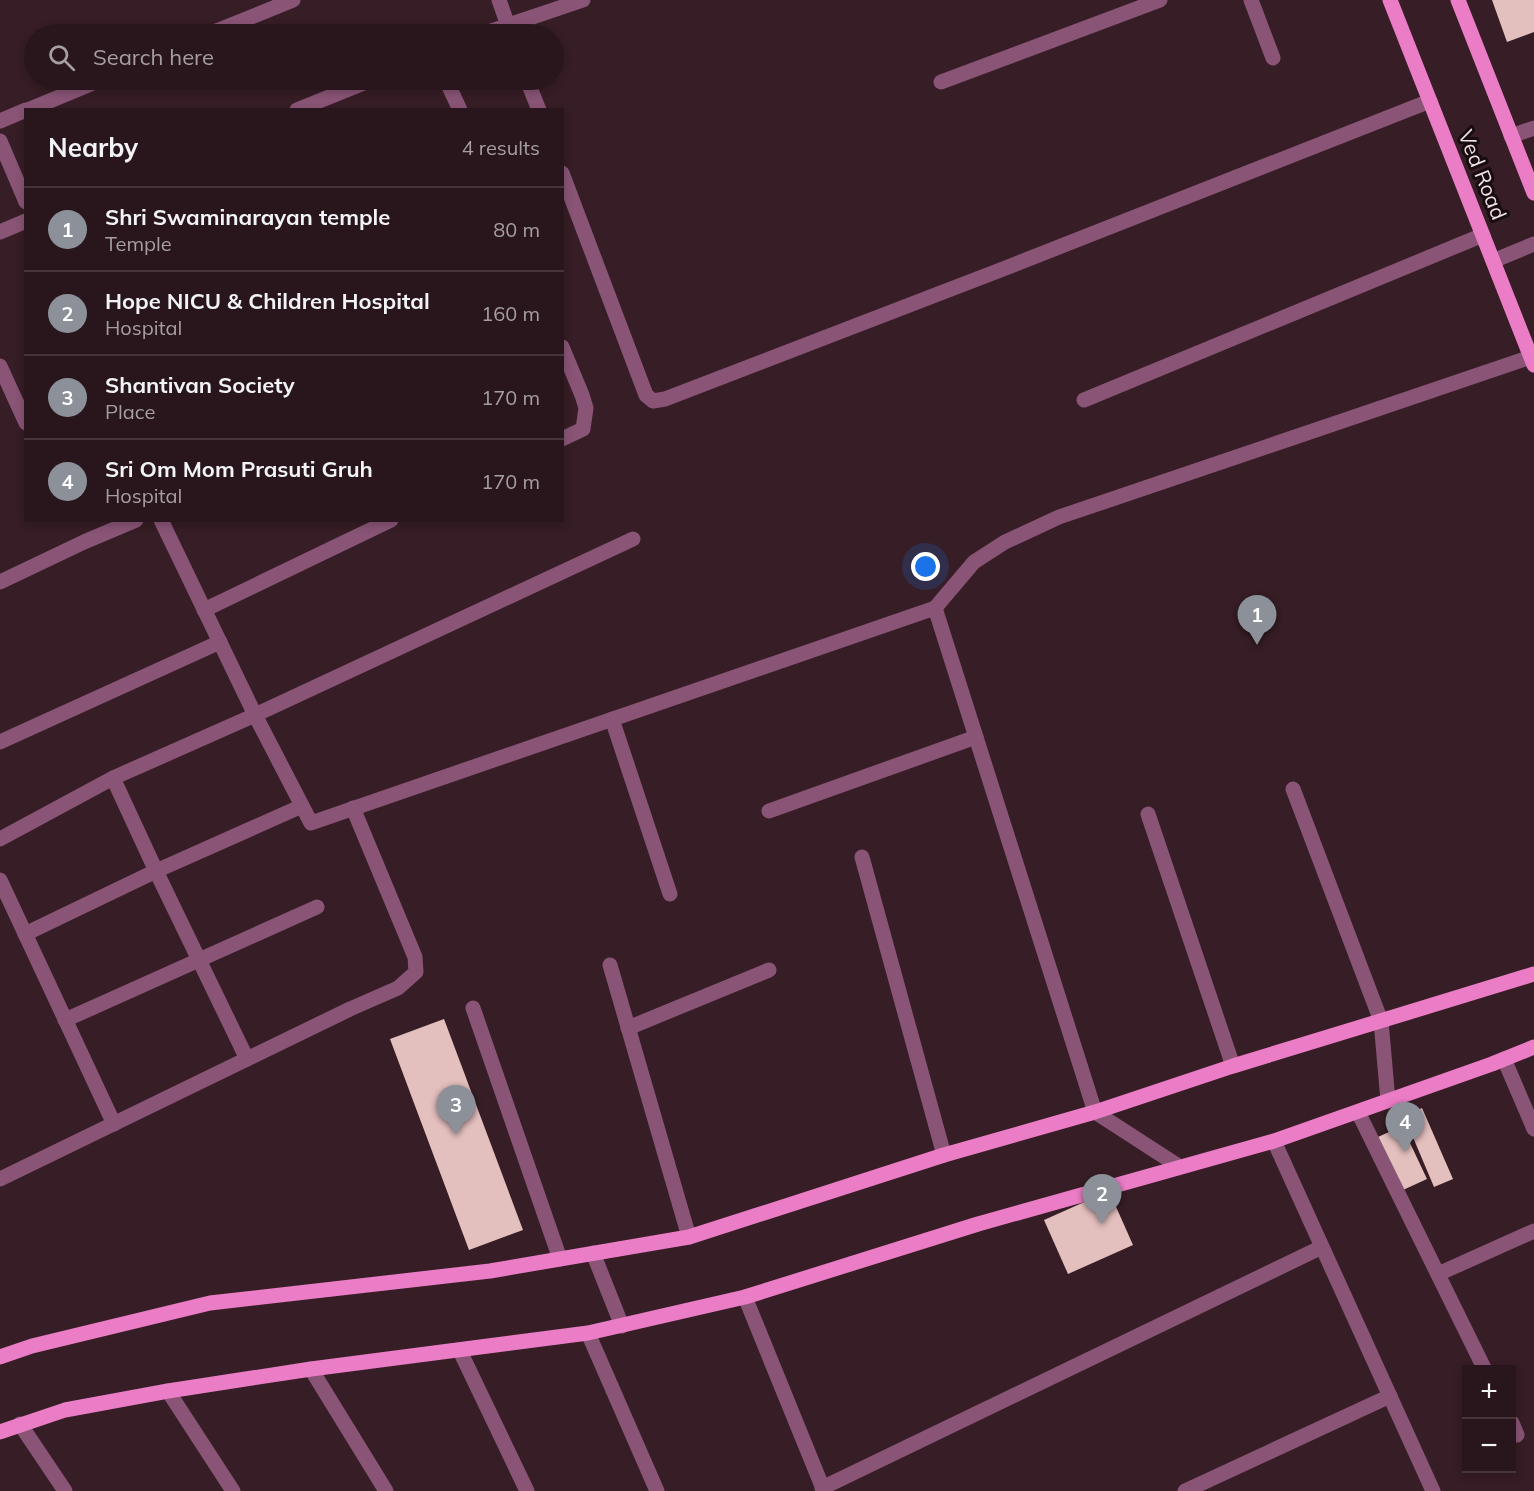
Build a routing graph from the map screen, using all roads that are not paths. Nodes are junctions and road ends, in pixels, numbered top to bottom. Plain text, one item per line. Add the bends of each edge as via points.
1 (293, 0) edge
2 (499, 0) edge
3 (583, 0) edge
4 (1160, 0) edge
5 (1251, 0) edge
6 (1390, 0) edge
7 (1458, 0) edge
8 (234, 24) edge
9 (507, 24) edge
10 (524, 24) edge
11 (1273, 58) dead end
12 (941, 82) dead end
13 (76, 90) edge
14 (346, 90) edge
15 (451, 90) edge
16 (532, 90) edge
17 (1430, 101) junction
18 (32, 108) edge
19 (302, 108) edge
20 (459, 108) edge
21 (538, 108) edge
22 (24, 111) edge
23 (0, 121) edge
24 (1534, 128) edge
25 (1511, 136) junction
26 (0, 141) edge
27 (564, 178) edge
28 (1534, 193) edge
29 (24, 197) edge
30 (24, 222) edge
31 (0, 232) edge
32 (1483, 235) junction
33 (1534, 244) edge
34 (1493, 261) junction
35 (564, 352) edge
36 (1532, 361) edge
37 (0, 366) edge
38 (1084, 400) dead end
39 (24, 419) edge
40 (564, 438) edge
41 (131, 522) edge
42 (162, 522) edge
43 (387, 522) edge
44 (633, 539) dead end
45 (0, 582) edge
46 (935, 608) junction
47 (204, 610) junction
48 (220, 642) junction
49 (255, 715) junction
50 (612, 719) junction
51 (976, 737) junction
52 (0, 742) edge
53 (113, 778) junction
54 (1293, 789) dead end
55 (302, 806) junction
56 (353, 808) junction
57 (769, 811) dead end
58 (1148, 814) dead end
59 (0, 839) edge
60 (862, 857) dead end
61 (156, 872) junction
62 (0, 880) edge
63 (670, 894) dead end
64 (317, 907) dead end
65 (25, 934) junction
66 (198, 960) junction
67 (610, 965) dead end
68 (769, 970) dead end
69 (1534, 974) edge
70 (473, 1008) dead end
71 (65, 1020) junction
72 (1381, 1021) junction
73 (628, 1028) junction
74 (1534, 1047) edge
75 (247, 1059) junction
76 (1504, 1059) junction
77 (1233, 1066) junction
78 (1388, 1101) junction
79 (1095, 1112) junction
80 (1358, 1112) junction
81 (114, 1124) junction
82 (1534, 1129) edge
83 (1274, 1141) junction
84 (944, 1155) junction
85 (1180, 1167) junction
86 (0, 1179) edge
87 (1534, 1231) edge
88 (689, 1237) junction
89 (1322, 1247) junction
90 (593, 1253) junction
91 (560, 1259) junction
92 (1438, 1274) junction
93 (745, 1297) junction
94 (622, 1326) junction
95 (588, 1333) junction
96 (460, 1351) junction
97 (0, 1357) edge
98 (1483, 1365) edge
99 (311, 1369) junction
100 (168, 1391) junction
101 (1390, 1396) junction
102 (20, 1424) junction
103 (0, 1432) edge
104 (823, 1490) edge
105 (65, 1491) edge
106 (234, 1491) edge
107 (386, 1491) edge
108 (527, 1491) edge
109 (657, 1491) edge
110 (1185, 1491) edge
111 (1432, 1491) edge

1 - 8 street
2 - 9 street
3 - 10 street
4 - 12 street
5 - 11 street
6 - 17 main road, Ved Road
7 - 25 main road, Ved Road
13 - 18 street
14 - 19 street
15 - 20 street
16 - 21 street
17 - 27 street via 653,401 646,395
17 - 32 main road, Ved Road
22 - 23 street
24 - 25 street
25 - 28 main road, Ved Road
26 - 29 street
30 - 31 street
32 - 34 main road, Ved Road
32 - 38 street
33 - 34 street
34 - 36 main road, Ved Road
35 - 40 street via 586,408 583,429
36 - 46 street via 1059,517 1005,542 974,562
37 - 39 street
41 - 45 street
42 - 47 street
43 - 47 street
44 - 49 street
46 - 50 street
46 - 51 street
47 - 48 street
48 - 49 street
48 - 52 street
49 - 53 street
49 - 55 street
50 - 56 street
50 - 63 street
51 - 57 street
51 - 79 street
53 - 59 street
53 - 61 street
54 - 72 street
55 - 56 street via 310,823
55 - 61 street
56 - 75 street via 415,957 416,972 398,988
58 - 77 street
60 - 84 street
61 - 65 street
61 - 66 street
62 - 65 street
64 - 66 street
65 - 71 street
66 - 71 street
66 - 75 street
67 - 73 street
68 - 73 street
69 - 72 main road
70 - 91 street
71 - 81 street
72 - 77 main road
72 - 78 street
73 - 88 street
74 - 76 main road
75 - 81 street
76 - 78 main road
76 - 82 street
77 - 79 main road
78 - 80 main road
79 - 84 main road
79 - 85 street
80 - 83 main road
80 - 92 street
81 - 86 street
83 - 85 main road
83 - 89 street
84 - 88 main road
85 - 93 main road via 978,1224
87 - 92 street
88 - 90 main road
89 - 101 street
89 - 104 street
90 - 91 main road
90 - 94 street
91 - 97 main road via 490,1271 210,1302
92 - 98 street
93 - 94 main road
93 - 104 street
94 - 95 main road
95 - 96 main road
95 - 109 street
96 - 99 main road
96 - 108 street
99 - 100 main road
99 - 107 street
100 - 102 main road via 65,1410
100 - 106 street
101 - 110 street
101 - 111 street
102 - 103 main road
102 - 105 street

